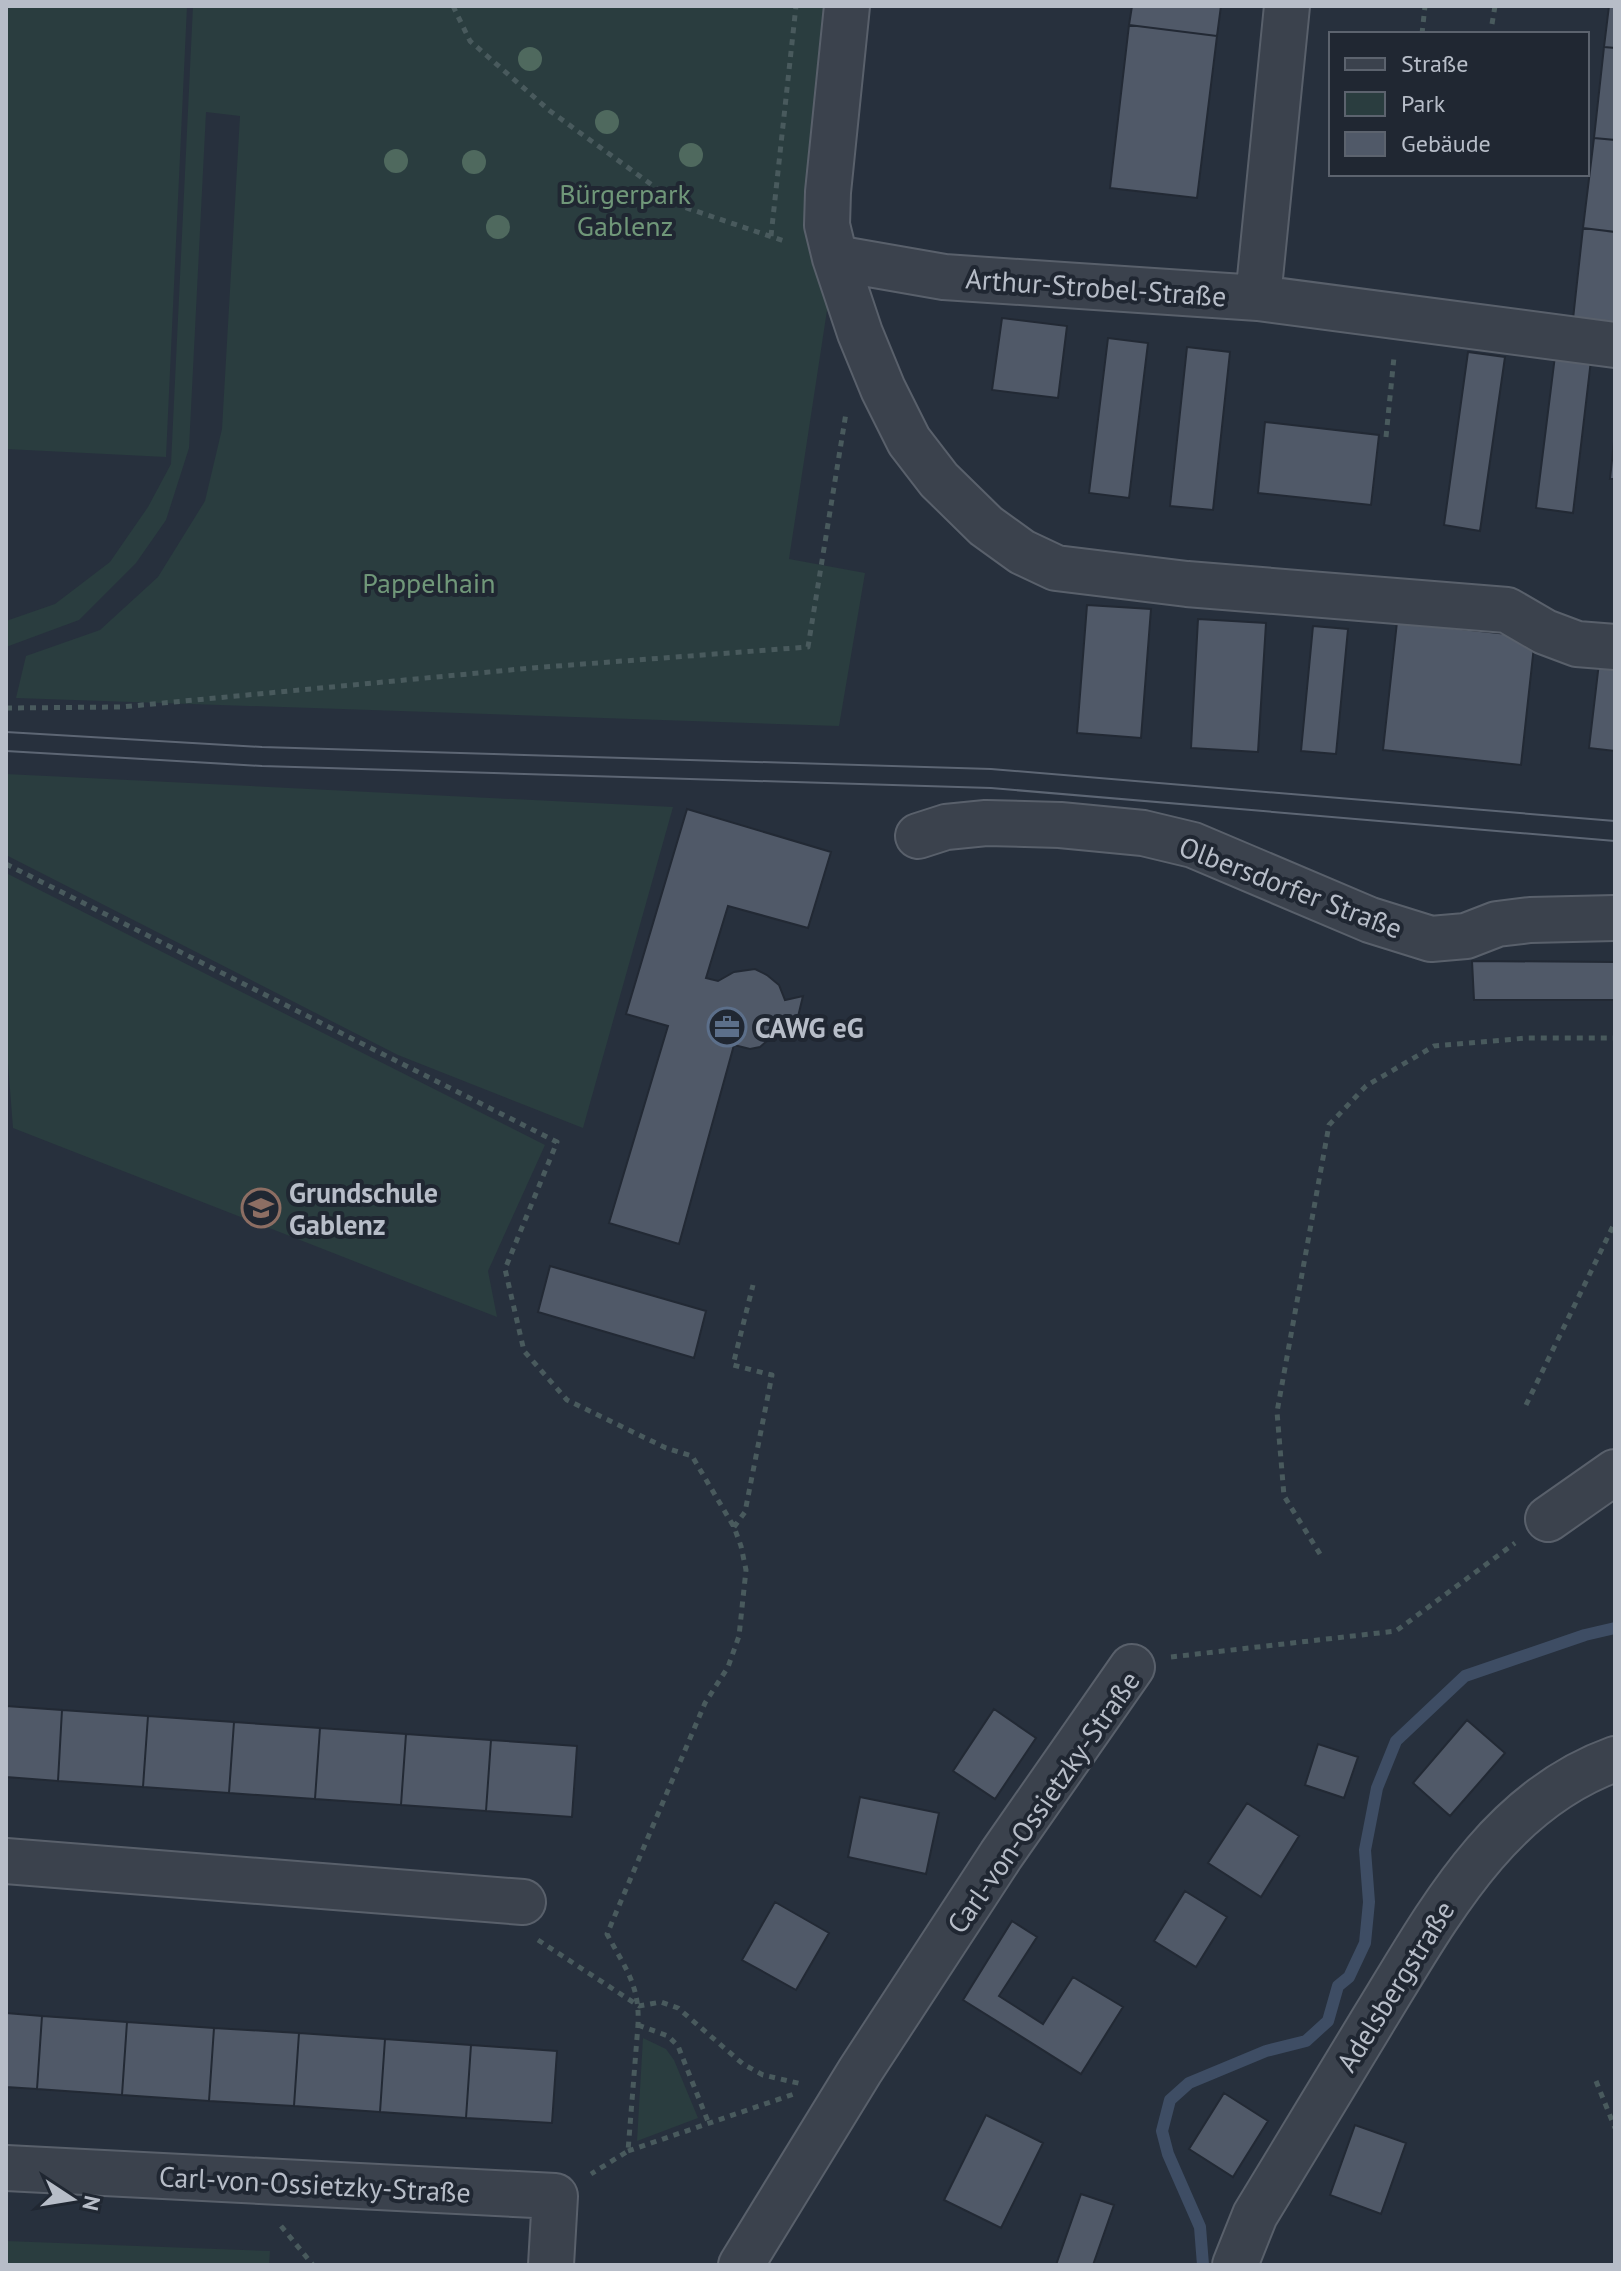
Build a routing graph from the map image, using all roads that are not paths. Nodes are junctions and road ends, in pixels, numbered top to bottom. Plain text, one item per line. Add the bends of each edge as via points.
1 (847, 6) edge
2 (1287, 6) edge
3 (835, 258) junction
4 (1258, 298) junction
5 (1615, 345) edge
6 (1615, 647) edge
7 (918, 836) dead end
8 (1615, 918) edge
9 (1615, 1472) edge
10 (1548, 1519) road end
11 (1132, 1667) road end
12 (1615, 1759) edge
13 (6, 1861) edge
14 (523, 1902) road end
15 (6, 2168) edge
16 (551, 2265) edge
17 (741, 2265) edge
18 (1235, 2265) edge

1 - 3 street via 828,192 827,225
2 - 4 street, Arthur-Strobel-Straße
3 - 4 street, Arthur-Strobel-Straße via 944,277
3 - 6 street via 865,347 909,441 939,480 1022,552 1056,568 1143,579 1507,610 1577,644
4 - 5 street
7 - 8 street, Olbersdorfer Straße via 986,823 1143,833 1193,845 1370,920 1431,939 1466,936 1519,921
9 - 10 street
11 - 17 street, Carl-von-Ossietzky-Straße via 1001,1855
12 - 18 street, Adelsbergstraße via 1533,1804 1484,1850 1443,1906 1255,2215
13 - 14 street
15 - 16 street, Carl-von-Ossietzky-Straße via 555,2196

